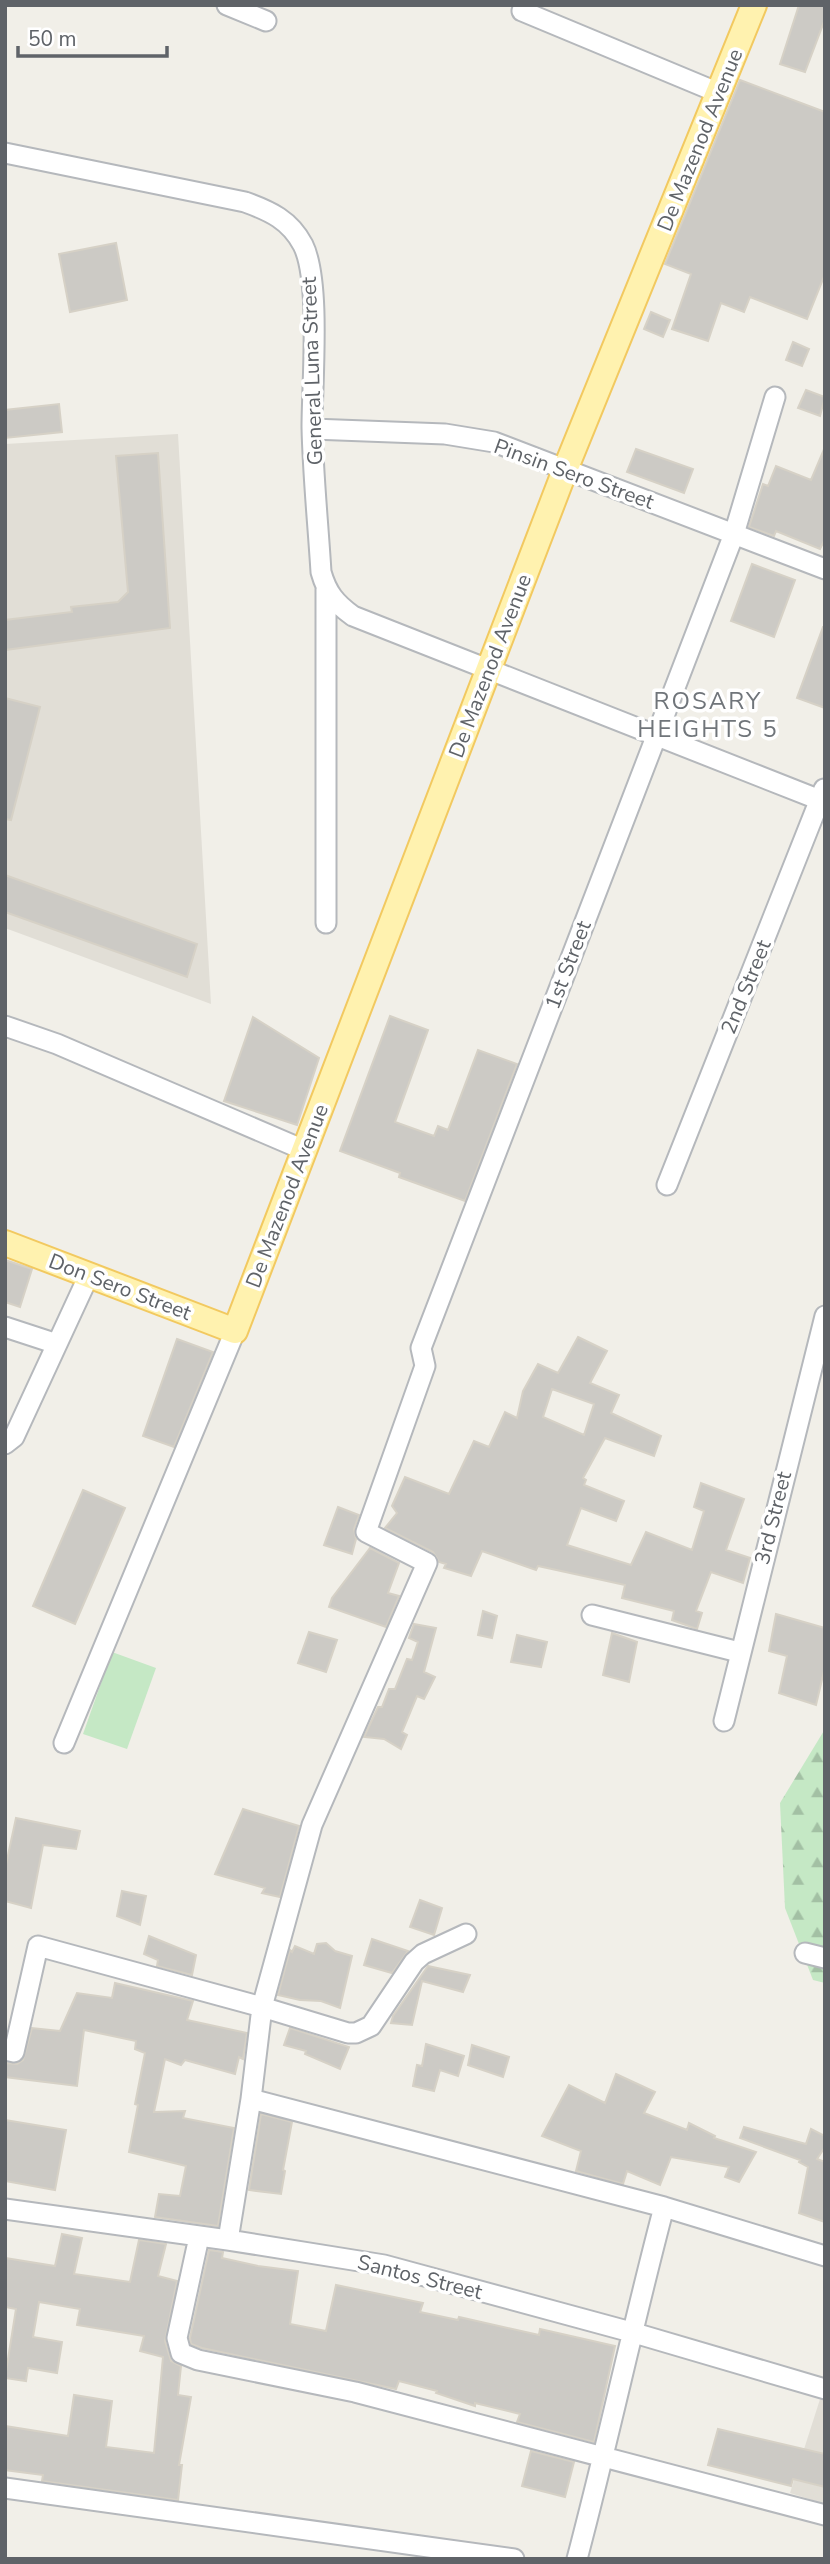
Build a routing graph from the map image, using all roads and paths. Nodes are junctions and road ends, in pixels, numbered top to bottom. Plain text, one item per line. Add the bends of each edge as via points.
1 (227, 5) edge
2 (754, 5) edge
3 (522, 11) dead end
4 (266, 21) dead end
5 (719, 93) junction
6 (5, 153) edge
7 (775, 397) dead end
8 (312, 429) junction
9 (565, 470) junction
10 (734, 534) junction
11 (825, 569) edge
12 (326, 590) junction
13 (489, 669) junction
14 (656, 736) junction
15 (823, 797) edge
16 (326, 923) dead end
17 (5, 1026) edge
18 (304, 1150) junction
19 (667, 1185) dead end
20 (5, 1243) edge
21 (89, 1275) junction
22 (825, 1316) edge
23 (5, 1327) edge
24 (235, 1331) junction
25 (57, 1344) junction
26 (5, 1444) edge
27 (592, 1615) dead end
28 (739, 1652) junction
29 (724, 1721) dead end
30 (64, 1743) dead end
31 (466, 1934) dead end
32 (805, 1953) dead end
33 (825, 1958) edge
34 (262, 2007) junction
35 (5, 2050) edge
36 (251, 2099) junction
37 (664, 2207) junction
38 (5, 2209) edge
39 (199, 2237) junction
40 (228, 2240) junction
41 (825, 2256) edge
42 (631, 2332) junction
43 (825, 2389) edge
44 (604, 2457) junction
45 (5, 2488) edge
46 (825, 2515) edge
47 (514, 2559) edge
48 (578, 2559) edge

1 - 4 street
2 - 5 main road, De Mazenod Avenue
3 - 5 street
5 - 9 main road, De Mazenod Avenue
6 - 8 street, General Luna Street via 245,202 285,221 304,247 310,266
7 - 10 street, 1st Street
8 - 9 street, Pinsin Sero Street via 445,434 494,442
8 - 12 street, General Luna Street
9 - 10 street, Pinsin Sero Street
9 - 13 main road, De Mazenod Avenue
10 - 11 street, Pinsin Sero Street
10 - 14 street, 1st Street
12 - 13 street via 354,616
12 - 16 street, General Luna Street
13 - 14 street
13 - 18 main road, De Mazenod Avenue
14 - 15 street
14 - 34 street, 1st Street via 421,1348 425,1366 366,1532 427,1563 312,1825
15 - 19 street, 2nd Street
17 - 18 street
18 - 24 main road, De Mazenod Avenue
20 - 21 main road, Don Sero Street
21 - 24 main road, Don Sero Street
21 - 25 street
22 - 28 street, 3rd Street
23 - 25 street
24 - 30 street
25 - 26 street via 14,1437
27 - 28 street
28 - 29 street, 3rd Street
31 - 34 street via 414,1962 364,2031 348,2033
32 - 33 street
34 - 35 street via 38,1945 14,2052
34 - 36 street
36 - 37 street
36 - 40 street
37 - 41 street
37 - 42 street
38 - 39 street, Santos Street
39 - 40 street, Santos Street
39 - 44 street via 177,2339 181,2353 355,2392
40 - 42 street, Santos Street via 384,2265
42 - 43 street, Santos Street
42 - 44 street
44 - 46 street
44 - 48 street
45 - 47 street

